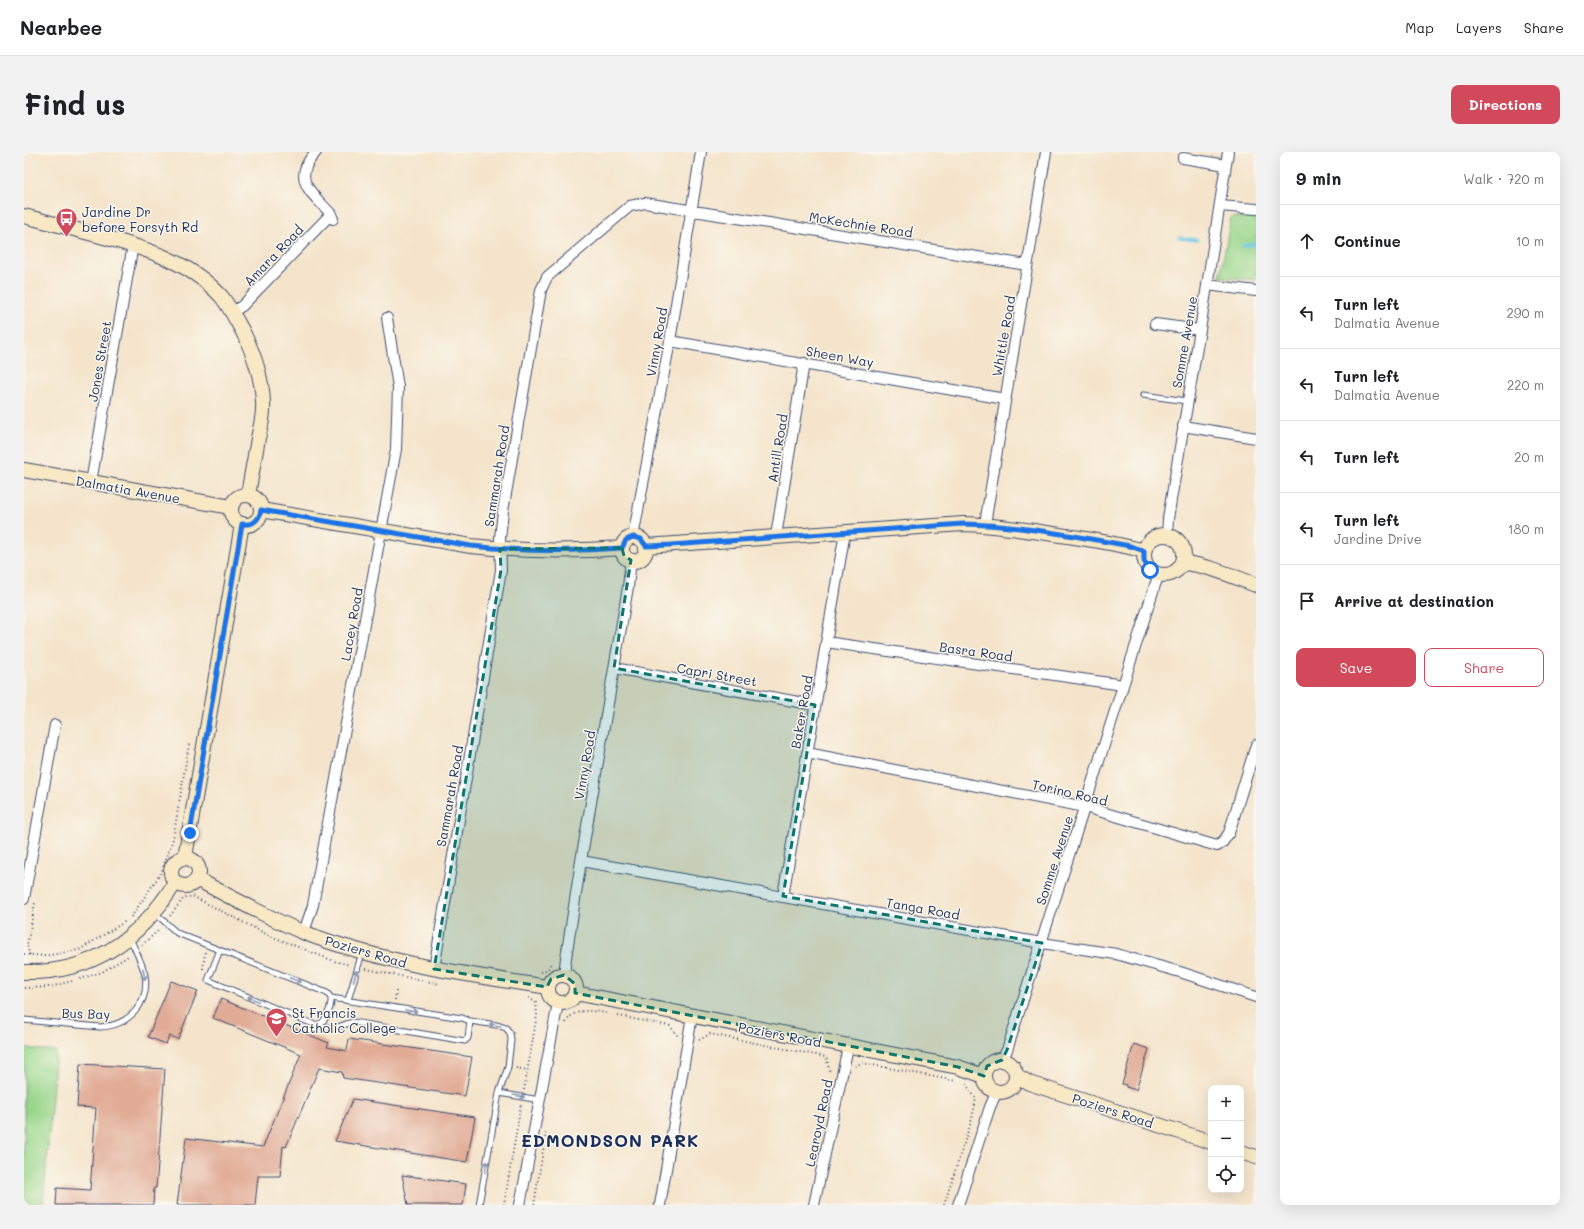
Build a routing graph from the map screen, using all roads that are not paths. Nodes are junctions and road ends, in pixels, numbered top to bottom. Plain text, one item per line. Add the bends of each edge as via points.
1 (316, 152) edge
2 (701, 152) edge
3 (1046, 152) edge
4 (1228, 152) edge
5 (1183, 158) dead end
6 (1226, 165) junction
7 (1220, 206) junction
8 (691, 210) junction
9 (1256, 210) edge
10 (24, 216) edge
11 (133, 245) junction
12 (1027, 265) junction
13 (1207, 285) junction
14 (1256, 291) edge
15 (232, 312) junction
16 (387, 318) dead end
17 (1155, 324) dead end
18 (1200, 330) junction
19 (670, 341) junction
20 (804, 363) junction
21 (1142, 395) dead end
22 (1005, 399) junction
23 (1187, 402) junction
24 (1183, 426) junction
25 (1256, 438) edge
26 (24, 470) edge
27 (91, 482) junction
28 (248, 494) junction
29 (232, 507) junction
30 (261, 510) junction
31 (242, 524) junction
32 (985, 524) junction
33 (381, 530) junction
34 (845, 532) junction
35 (776, 536) junction
36 (1167, 536) junction
37 (633, 537) junction
38 (646, 546) junction
39 (622, 548) junction
40 (500, 549) junction
41 (1144, 551) junction
42 (631, 560) junction
43 (1183, 562) junction
44 (1160, 575) junction
45 (1256, 585) edge
46 (826, 642) junction
47 (614, 668) junction
48 (1122, 685) junction
49 (815, 705) junction
50 (55, 725) dead end
51 (1256, 745) edge
52 (807, 753) junction
53 (1085, 806) junction
54 (185, 857) junction
55 (581, 861) junction
56 (197, 879) junction
57 (175, 883) junction
58 (783, 896) junction
59 (24, 899) edge
60 (152, 916) junction
61 (304, 932) junction
62 (130, 938) junction
63 (1042, 943) junction
64 (220, 950) junction
65 (362, 951) junction
66 (434, 969) junction
67 (24, 972) edge
68 (564, 975) junction
69 (547, 987) junction
70 (575, 993) junction
71 (1256, 997) edge
72 (331, 998) junction
73 (348, 1000) junction
74 (558, 1003) junction
75 (692, 1016) junction
76 (24, 1020) edge
77 (470, 1021) junction
78 (318, 1025) junction
79 (848, 1047) junction
80 (1002, 1060) junction
81 (1016, 1075) junction
82 (984, 1076) junction
83 (997, 1091) junction
84 (499, 1092) junction
85 (540, 1100) junction
86 (1208, 1141) edge
87 (1244, 1153) edge
88 (1256, 1157) edge
89 (479, 1205) edge
90 (520, 1205) edge
91 (660, 1205) edge
92 (814, 1205) edge
93 (958, 1205) edge

1 - 15 street, Amara Road via 307,163 303,178 306,187 332,217 242,306
2 - 8 street, Vinny Road
3 - 12 street, Whittle Road
4 - 6 street, Somme Avenue
5 - 6 street
6 - 7 street, Somme Avenue
7 - 9 street
7 - 13 street, Somme Avenue
8 - 12 street, McKechnie Road
8 - 19 street, Vinny Road
8 - 40 street, Sammarah Road via 645,203 630,206 545,281 541,290 503,511
10 - 11 street
11 - 15 street via 174,260 189,270 210,286
11 - 27 street, Jones Street
12 - 22 street, Whittle Road
13 - 14 street
13 - 18 street, Somme Avenue
15 - 28 street via 255,360 263,402
16 - 33 street, Lacey Road via 398,387 396,449
17 - 18 street
18 - 23 street, Somme Avenue
19 - 20 street, Sheen Way
19 - 37 street, Vinny Road
20 - 22 street, Sheen Way
20 - 35 street, Antill Road
21 - 23 lane
22 - 32 street, Whittle Road
23 - 24 street, Somme Avenue
24 - 25 street
24 - 36 street, Somme Avenue
26 - 27 street, Dalmatia Avenue
27 - 29 street, Dalmatia Avenue
28 - 29 street via 237,497
28 - 30 street via 258,500
29 - 31 street via 233,517
30 - 31 street via 253,523
30 - 33 street
31 - 54 street
32 - 34 street
32 - 41 street via 1097,540
33 - 40 street
33 - 61 street, Lacey Road via 313,905
34 - 35 street
34 - 46 street, Baker Road
35 - 38 street
36 - 41 street via 1153,538
36 - 43 street via 1173,537 1182,545
37 - 38 street via 641,539
37 - 39 street via 626,540
38 - 42 street via 642,557 635,561
39 - 40 street
39 - 42 street via 624,556
40 - 66 street, Sammarah Road via 501,570
41 - 44 street via 1147,566 1154,574
42 - 47 street, Vinny Road
43 - 44 street via 1176,572
43 - 45 street via 1210,568
44 - 48 street, Somme Avenue
46 - 48 street, Basra Road
46 - 49 street, Baker Road
47 - 49 street, Capri Street
47 - 55 street, Vinny Road
48 - 53 street, Somme Avenue
49 - 52 street, Baker Road
50 - 59 street
51 - 53 street, Torino Road via 1229,833 1222,844 1217,846
52 - 53 street, Torino Road
52 - 58 street, Baker Road
53 - 63 street, Somme Avenue
54 - 56 street via 197,865
54 - 57 street via 171,866 171,875
55 - 58 street, Tanga Road
55 - 68 street, Vinny Road
56 - 57 street via 187,886
56 - 61 street, Poziers Road via 257,912
57 - 60 street
58 - 63 street, Tanga Road
60 - 62 street
60 - 64 lane via 177,933
61 - 65 street, Poziers Road
62 - 67 street via 102,956 79,965
62 -> 76 lane, Bus Bay via 143,968 145,986 132,1016 111,1026 100,1027
63 - 71 street, Tanga Road via 1116,954
63 - 80 street, Somme Avenue
64 -> 72 lane via 327,993
78 -> 64 lane via 208,980
65 - 66 street, Poziers Road
73 -> 65 lane
66 - 69 street, Poziers Road
68 - 69 street via 555,976
68 - 70 street via 573,980
69 - 74 street via 551,999
70 - 74 street via 567,1002
70 - 75 street, Poziers Road
72 - 73 lane
72 - 78 lane via 331,1005 323,1022
73 -> 77 lane
74 - 85 street
75 - 79 street, Poziers Road
75 - 91 street
77 - 78 lane via 465,1042 353,1022 329,1029
84 -> 77 lane via 508,1067 510,1033 506,1028 497,1025
79 - 82 street, Poziers Road via 958,1068
79 - 92 street, Learoyd Road
80 - 81 street via 1012,1065
80 - 82 street via 992,1062
81 - 83 street via 1012,1086
81 - 86 street, Poziers Road via 1029,1083
82 - 83 street via 988,1086
83 - 93 street
84 -> 85 lane
89 -> 84 lane
85 - 90 street
87 - 88 street

